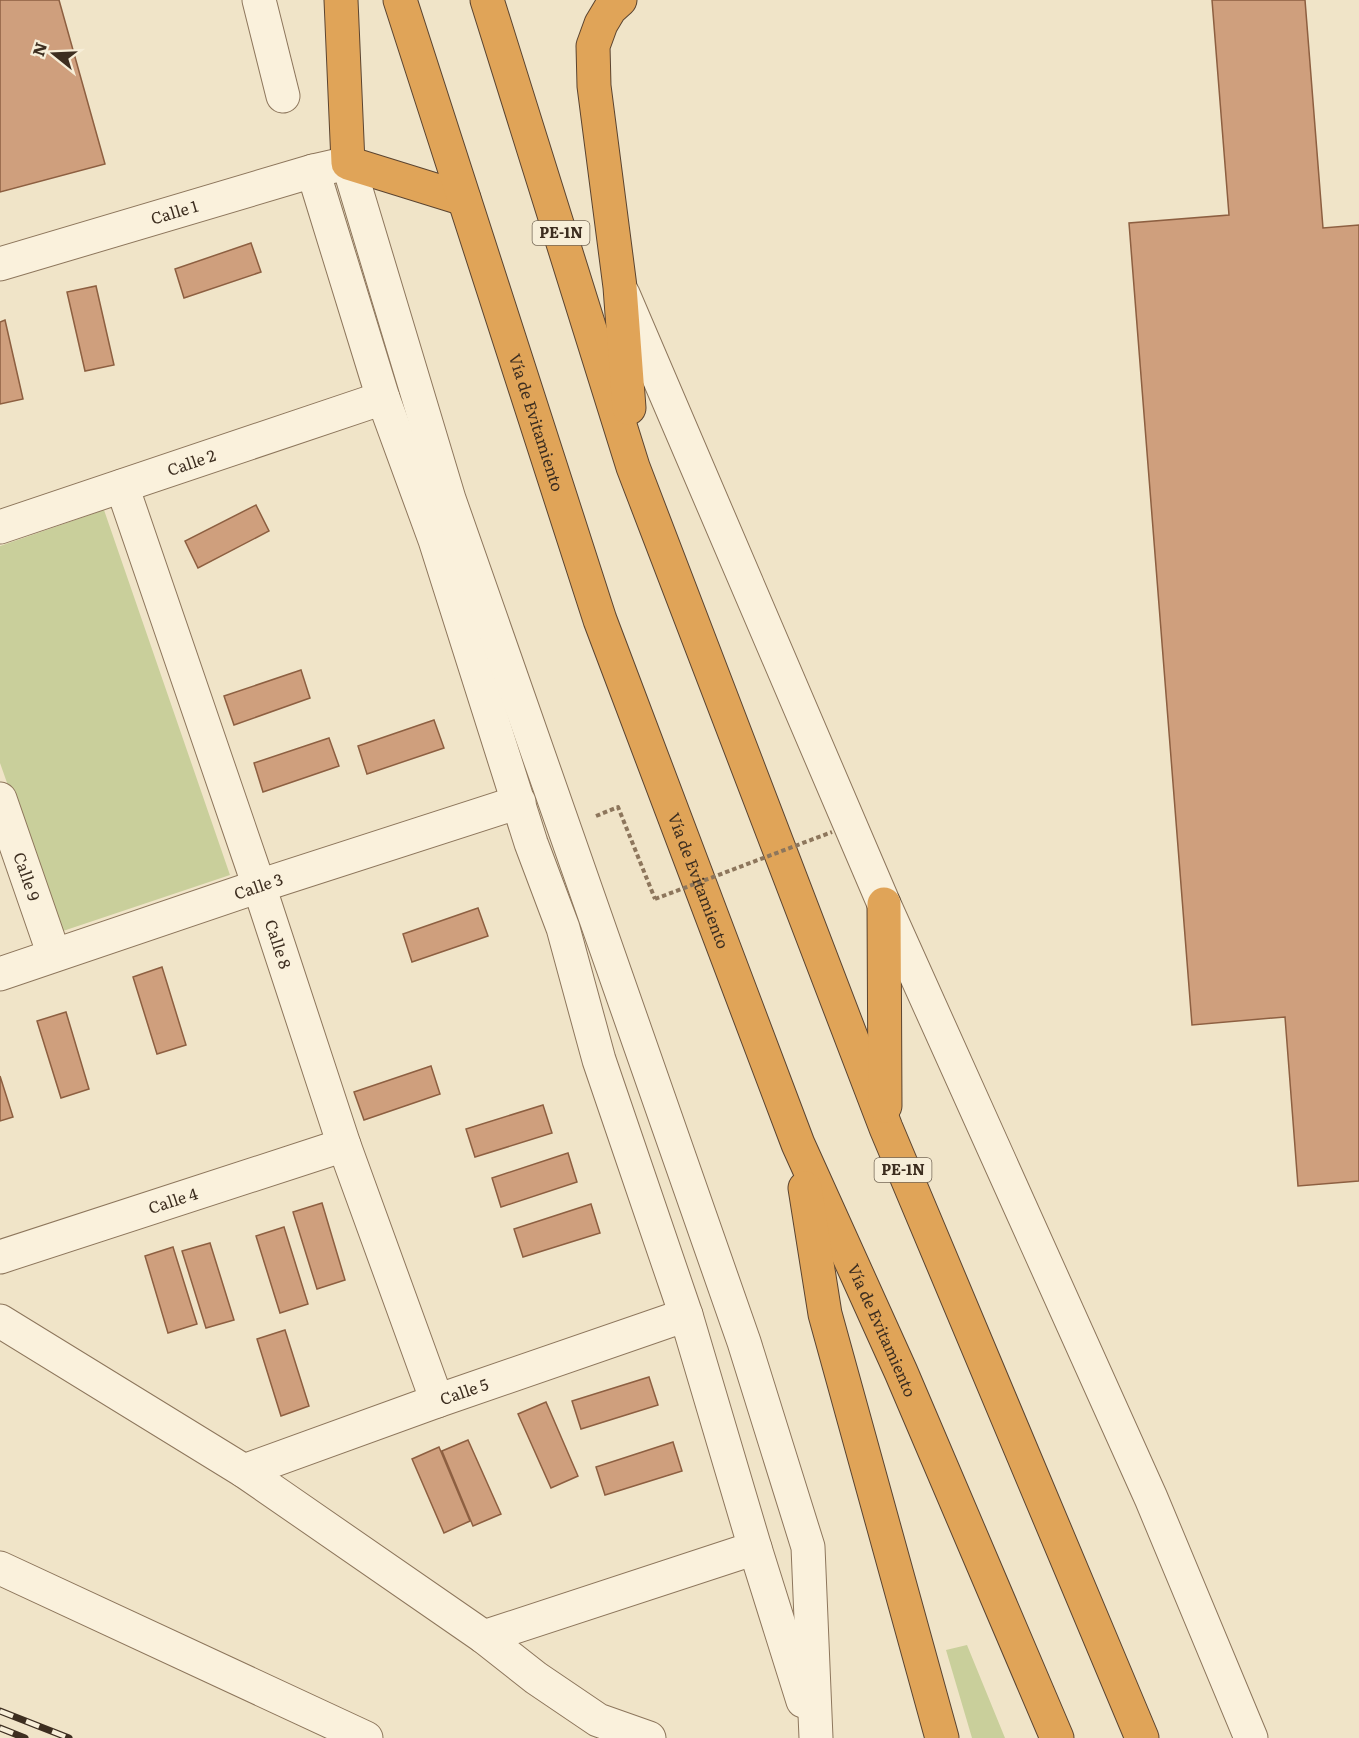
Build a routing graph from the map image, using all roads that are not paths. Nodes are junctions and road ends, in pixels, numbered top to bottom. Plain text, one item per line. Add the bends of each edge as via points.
1 (259, 0) edge
2 (341, 0) edge
3 (400, 0) edge
4 (487, 0) edge
5 (620, 0) edge
6 (283, 96) dead end
7 (348, 163) junction
8 (313, 171) junction
9 (464, 199) junction
10 (0, 264) edge
11 (620, 287) junction
12 (383, 398) junction
13 (633, 467) junction
14 (122, 486) junction
15 (0, 527) edge
16 (0, 799) edge
17 (519, 802) junction
18 (259, 886) junction
19 (884, 904) junction
20 (54, 955) junction
21 (0, 974) edge
22 (885, 1128) junction
23 (798, 1144) junction
24 (344, 1145) junction
25 (0, 1257) edge
26 (686, 1315) junction
27 (0, 1321) edge
28 (437, 1401) junction
29 (244, 1471) junction
30 (755, 1548) junction
31 (0, 1568) edge
32 (484, 1637) junction
33 (366, 1738) edge
34 (649, 1738) edge
35 (816, 1738) edge
36 (942, 1738) edge
37 (1057, 1738) edge
38 (1142, 1738) edge
39 (1251, 1738) edge

1 - 6 street
2 - 7 highway
3 - 9 highway, Vía de Evitamiento
4 - 13 highway, PE-1N
5 - 11 highway via 610,9 592,46
7 - 8 street, Calle 1
7 - 9 highway
7 - 35 street via 449,499 744,1342 808,1547
8 - 10 street, Calle 1
8 - 12 street
9 - 23 highway, Vía de Evitamiento via 600,620
11 - 13 highway
11 - 19 street
12 - 14 street, Calle 2
12 - 17 street via 435,540
13 - 22 highway, PE-1N
14 - 15 street, Calle 2
14 - 18 street, Calle 8
16 - 20 street, Calle 9
17 - 18 street, Calle 3
17 - 26 street via 562,928 599,1060
18 - 20 street, Calle 3
18 - 24 street, Calle 8
19 - 22 highway
19 - 39 street via 1150,1498
20 - 21 street, Calle 3
22 - 38 highway, PE-1N
23 - 36 highway via 825,1314
23 - 37 highway, Vía de Evitamiento via 901,1372
24 - 25 street, Calle 4
24 - 28 street, Calle 8
26 - 28 street, Calle 5
26 - 30 street
27 - 29 street
28 - 29 street, Calle 5
29 - 32 street
30 - 32 street
30 - 35 street
31 - 33 street
32 - 34 street via 598,1720

